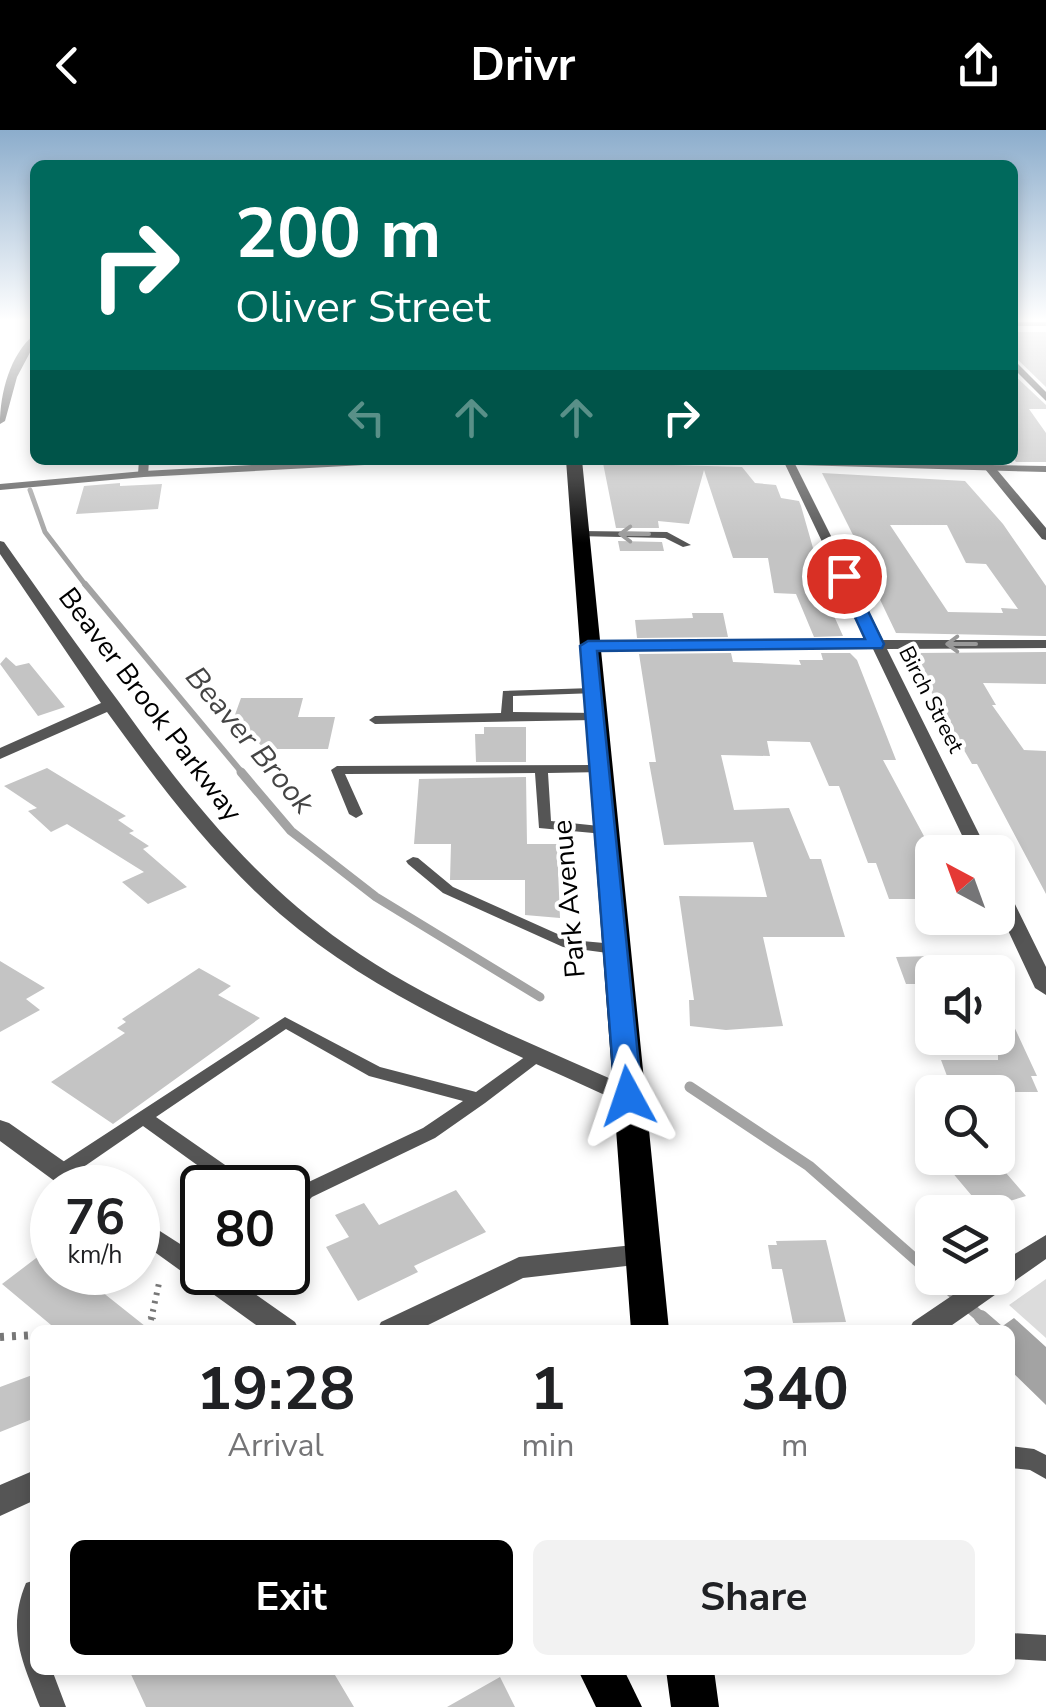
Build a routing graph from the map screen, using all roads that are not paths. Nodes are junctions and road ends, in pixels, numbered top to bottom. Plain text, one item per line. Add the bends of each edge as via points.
1 (3, 396) edge
2 (0, 421) edge
3 (217, 465) edge
4 (574, 465) edge
5 (791, 465) edge
6 (903, 465) edge
7 (144, 467) edge
8 (989, 468) junction
9 (1046, 469) edge
10 (0, 487) edge
11 (579, 534) junction
12 (1046, 536) edge
13 (0, 545) edge
14 (686, 545) dead end
15 (876, 644) junction
16 (1046, 644) edge
17 (588, 646) junction
18 (594, 703) junction
19 (112, 704) junction
20 (507, 716) junction
21 (375, 720) dead end
22 (0, 754) edge
23 (599, 769) junction
24 (541, 770) junction
25 (356, 814) dead end
26 (604, 830) junction
27 (971, 835) edge
28 (413, 861) dead end
29 (1015, 925) edge
30 (615, 949) junction
31 (1046, 988) edge
32 (539, 1055) junction
33 (628, 1096) junction
34 (478, 1100) junction
35 (144, 1118) junction
36 (0, 1128) edge
37 (52, 1165) edge
38 (73, 1165) edge
39 (211, 1165) edge
40 (310, 1190) edge
41 (1046, 1245) edge
42 (643, 1254) junction
43 (1015, 1266) edge
44 (242, 1295) edge
45 (973, 1295) edge
46 (279, 1325) edge
47 (400, 1325) edge
48 (650, 1325) edge
49 (930, 1325) edge
50 (30, 1487) edge
51 (0, 1501) edge
52 (30, 1606) edge
53 (1015, 1646) edge
54 (1046, 1648) edge
55 (30, 1649) edge
56 (41, 1675) edge
57 (603, 1675) edge
58 (691, 1675) edge
59 (53, 1707) edge
60 (620, 1707) edge
61 (695, 1707) edge

1 - 2 street
3 - 7 street
4 - 11 highway, Park Avenue
5 - 15 street, Birch Street
6 - 8 street
7 - 10 street
8 - 9 street
8 - 12 street
14 -> 11 lane via 655,534
11 - 17 highway, Park Avenue
13 - 19 street, Beaver Brook Parkway
16 -> 15 street
15 - 17 street
15 - 27 street, Birch Street
17 - 18 highway, Park Avenue
18 - 20 lane
18 - 20 lane via 508,692
18 - 23 highway, Park Avenue
19 - 22 street
19 - 32 street, Beaver Brook Parkway via 208,829 305,924 389,980
20 - 21 lane
23 - 24 lane
23 - 26 highway, Park Avenue
24 - 25 lane via 337,770
24 - 26 lane via 544,825
26 - 30 highway, Park Avenue
28 - 30 lane via 448,890 568,944
29 - 31 street
30 - 33 highway, Park Avenue
32 - 33 street, Beaver Brook Parkway
32 - 34 lane
33 - 42 highway, Park Avenue
34 - 35 lane via 375,1072 284,1022
34 - 40 lane via 429,1133
35 - 38 lane
35 - 39 lane
36 - 37 street
41 - 43 street
42 - 47 street via 519,1268
42 - 48 highway, Park Avenue
44 - 46 street
45 - 49 street
50 - 51 street
52 - 55 lane
53 - 54 lane
56 - 59 lane
57 - 60 main road
58 - 61 highway

